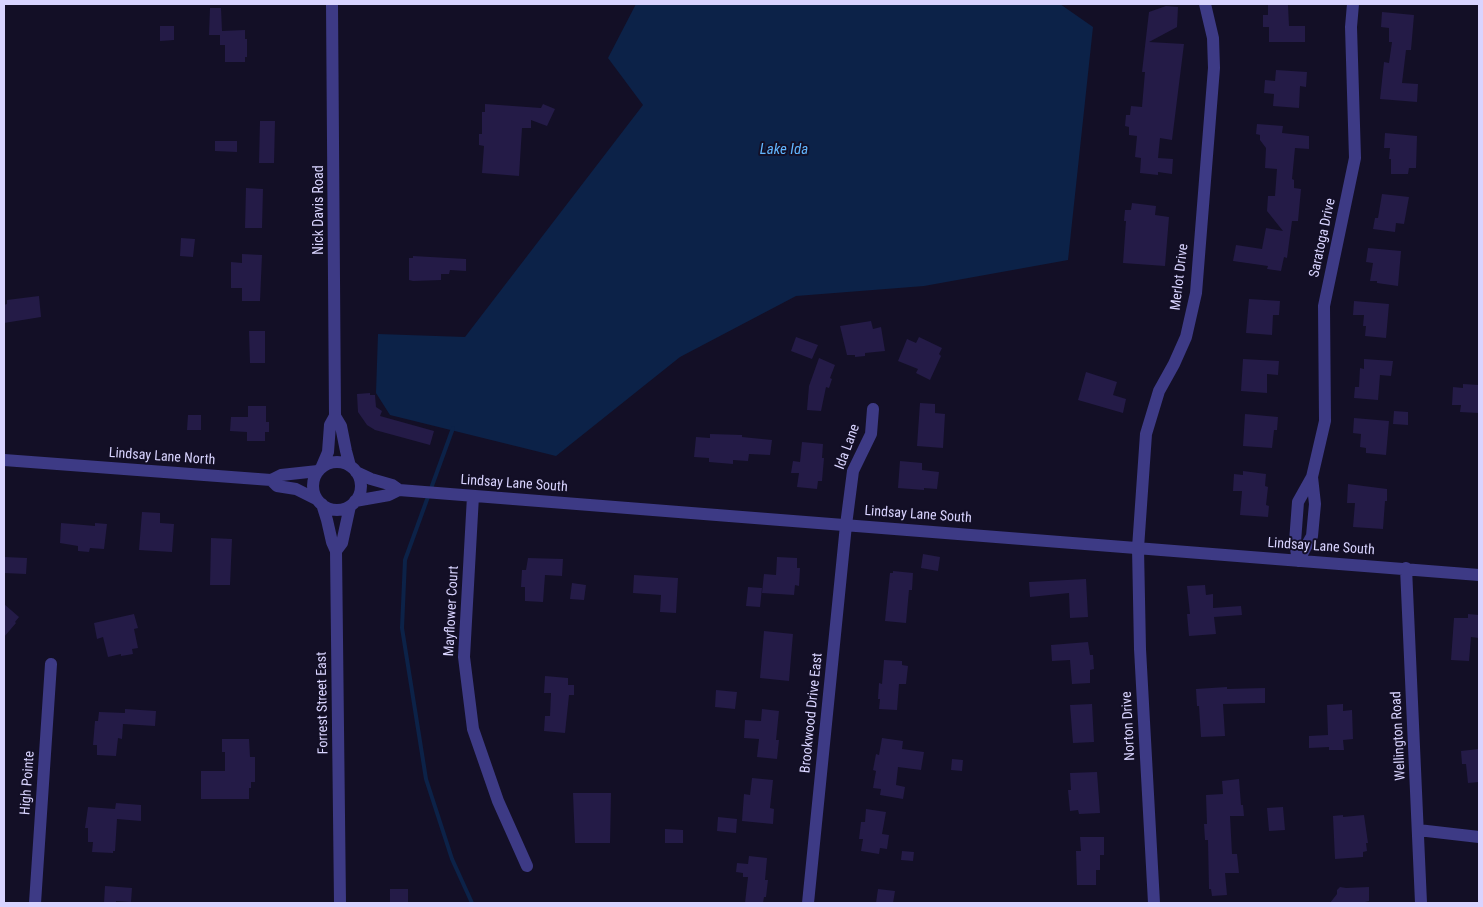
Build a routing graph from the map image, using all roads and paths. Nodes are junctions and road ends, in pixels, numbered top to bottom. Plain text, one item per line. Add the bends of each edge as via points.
1 (332, 4) edge
2 (1205, 4) edge
3 (1353, 4) edge
4 (873, 408) dead end
5 (335, 416) junction
6 (4, 460) edge
7 (320, 469) junction
8 (353, 469) junction
9 (271, 480) junction
10 (399, 490) junction
11 (473, 496) junction
12 (319, 501) junction
13 (353, 503) junction
14 (846, 525) junction
15 (1138, 548) junction
16 (336, 551) junction
17 (1298, 561) junction
18 (1406, 568) junction
19 (1479, 574) edge
20 (51, 664) dead end
21 (1418, 830) junction
22 (1479, 837) edge
23 (527, 866) dead end
24 (35, 903) edge
25 (340, 903) edge
26 (808, 903) edge
27 (1154, 903) edge
28 (1422, 903) edge

1 - 5 street, Nick Davis Road
2 - 15 street, Merlot Drive via 1213,38 1214,68 1196,293 1186,337 1160,391 1146,434
3 - 17 street, Saratoga Drive via 1355,158 1324,306 1325,421 1312,477 1298,502
4 - 14 street, Ida Lane via 871,434 853,471
5 - 7 street, Nick Davis Road via 330,425 328,452
5 - 8 street, Nick Davis Road
6 - 9 street, Lindsay Lane North
7 - 8 street via 343,462
7 - 9 street, Lindsay Lane North via 281,475
7 - 12 street via 313,484
8 - 10 street
8 - 13 street via 361,487
9 - 12 street via 277,486 296,489
10 - 11 street, Lindsay Lane South
10 - 13 street, Lindsay Lane South
11 - 14 street, Lindsay Lane South
11 - 23 street, Mayflower Court via 464,657 473,729 498,801
12 - 13 street via 336,510
12 - 16 street, Forrest Street East
13 - 16 street via 342,542
14 - 15 street, Lindsay Lane South
14 - 26 street, Brookwood Drive East
15 - 17 street, Lindsay Lane South
15 - 27 street, Norton Drive via 1140,649
16 - 25 street, Forrest Street East
17 - 18 street, Lindsay Lane South
18 - 19 street, Lindsay Lane South
18 - 21 street, Wellington Road
20 - 24 street, High Pointe
21 - 22 street
21 - 28 street, Wellington Road

